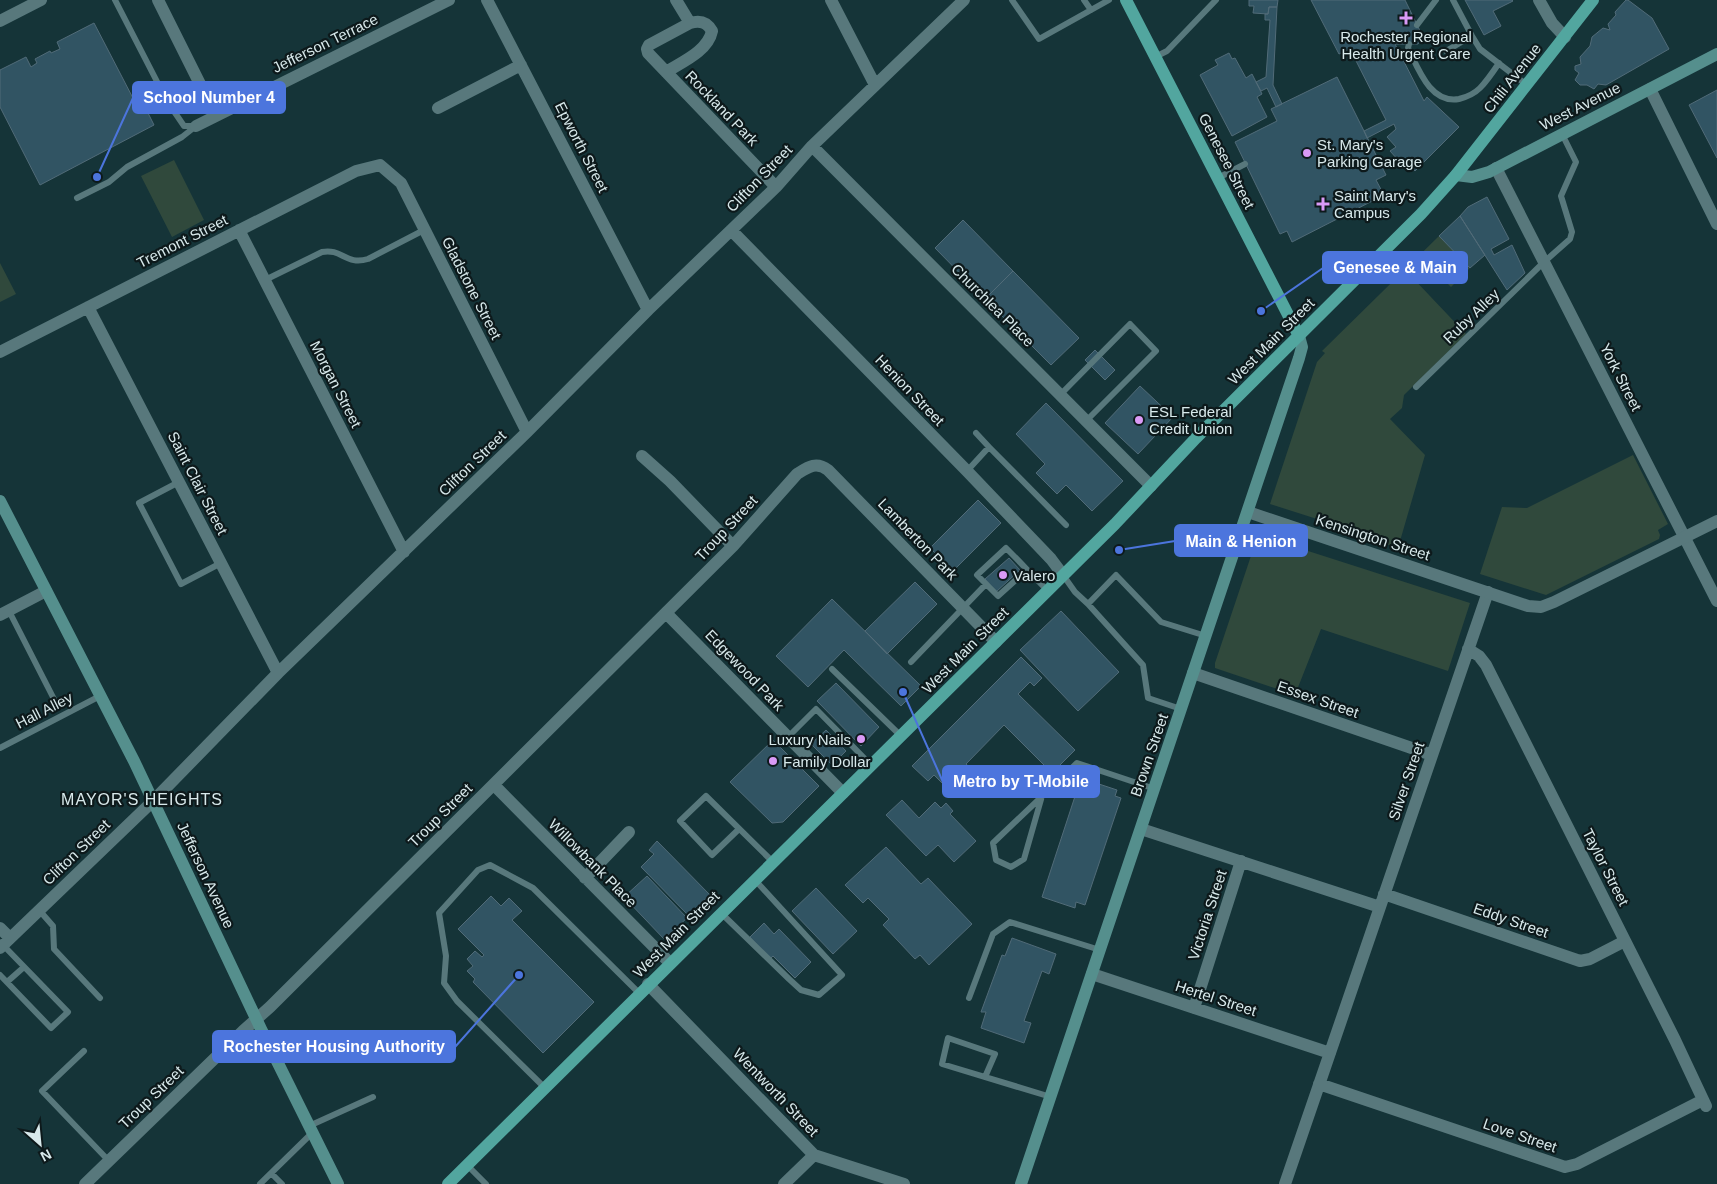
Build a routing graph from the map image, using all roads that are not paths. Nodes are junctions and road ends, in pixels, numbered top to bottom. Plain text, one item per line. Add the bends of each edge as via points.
1 (41, 0) edge
2 (115, 0) edge
3 (158, 0) edge
4 (449, 0) edge
5 (487, 0) edge
6 (676, 0) edge
7 (830, 0) edge
8 (964, 0) edge
9 (1012, 0) edge
10 (1084, 0) edge
11 (1109, 0) edge
12 (1126, 0) edge
13 (1216, 0) edge
14 (1436, 0) edge
15 (1453, 0) edge
16 (1538, 0) edge
17 (1593, 0) edge
18 (1091, 10) junction
19 (0, 21) edge
20 (690, 23) junction
21 (1417, 25) dead end
22 (1472, 36) junction
23 (1564, 37) junction
24 (1409, 44) dead end
25 (1446, 51) dead end
26 (1717, 54) edge
27 (1155, 57) junction
28 (1499, 64) junction
29 (521, 65) junction
30 (666, 72) junction
31 (1526, 85) junction
32 (875, 86) junction
33 (1650, 89) junction
34 (438, 108) dead end
35 (216, 116) junction
36 (196, 126) junction
37 (1562, 134) junction
38 (812, 146) junction
39 (1246, 164) dead end
40 (380, 165) joint
41 (1496, 168) junction
42 (1456, 175) junction
43 (1218, 178) junction
44 (776, 187) junction
45 (77, 198) dead end
46 (1717, 224) edge
47 (239, 230) junction
48 (424, 230) junction
49 (732, 230) junction
50 (1544, 262) junction
51 (265, 280) junction
52 (88, 307) junction
53 (648, 310) junction
54 (1299, 336) junction
55 (0, 352) edge
56 (1416, 387) dead end
57 (1060, 395) junction
58 (1086, 421) junction
59 (527, 432) junction
60 (976, 432) dead end
61 (989, 447) junction
62 (642, 456) dead end
63 (814, 464) joint
64 (967, 471) junction
65 (179, 482) junction
66 (1151, 486) junction
67 (0, 502) edge
68 (1248, 512) junction
69 (1717, 521) edge
70 (1066, 525) dead end
71 (1685, 538) junction
72 (734, 546) junction
73 (404, 552) junction
74 (221, 563) junction
75 (1027, 570) junction
76 (1063, 575) junction
77 (986, 584) junction
78 (46, 591) junction
79 (1048, 591) junction
80 (1488, 592) junction
81 (1717, 601) edge
82 (1088, 604) junction
83 (963, 608) junction
84 (4, 613) edge
85 (666, 613) junction
86 (1206, 636) junction
87 (996, 642) junction
88 (1468, 649) junction
89 (910, 662) dead end
90 (832, 669) dead end
91 (278, 673) junction
92 (1193, 673) junction
93 (100, 696) junction
94 (57, 704) dead end
95 (1181, 709) junction
96 (901, 736) junction
97 (788, 737) junction
98 (0, 748) edge
99 (1432, 755) junction
100 (871, 765) junction
101 (494, 785) junction
102 (1155, 789) junction
103 (843, 793) junction
104 (1042, 796) junction
105 (153, 801) junction
106 (739, 829) junction
107 (1142, 829) junction
108 (629, 832) dead end
109 (773, 862) junction
110 (1241, 862) junction
111 (585, 878) junction
112 (755, 880) junction
113 (1384, 894) junction
114 (1380, 907) junction
115 (39, 910) junction
116 (720, 913) junction
117 (0, 928) edge
118 (1625, 941) junction
119 (4, 944) edge
120 (1100, 950) junction
121 (670, 963) junction
122 (24, 967) junction
123 (1092, 974) junction
124 (0, 975) edge
125 (7, 982) junction
126 (644, 989) junction
127 (100, 998) dead end
128 (969, 998) dead end
129 (1194, 1008) junction
130 (256, 1019) junction
131 (84, 1051) dead end
132 (1330, 1053) junction
133 (985, 1077) junction
134 (1319, 1084) junction
135 (544, 1088) junction
136 (373, 1097) dead end
137 (1051, 1097) junction
138 (1705, 1103) joint
139 (310, 1130) junction
140 (814, 1155) junction
141 (109, 1161) junction
142 (467, 1165) junction
143 (271, 1173) junction
144 (85, 1184) edge
145 (260, 1184) edge
146 (282, 1184) edge
147 (338, 1184) edge
148 (448, 1184) edge
149 (486, 1184) edge
150 (784, 1184) edge
151 (904, 1184) edge
152 (1021, 1184) edge
153 (1285, 1184) edge

1 - 19 street
2 - 36 lane via 171,107 184,126
3 - 35 street
4 - 35 street, Jefferson Terrace
5 - 29 street, Epworth Street
6 - 20 street
7 - 32 street
8 - 32 street, Clifton Street
9 - 18 lane via 1039,39
10 - 18 lane
11 - 18 lane
12 - 27 main road, Genesee Street
13 - 27 lane via 1168,51
14 - 21 lane
15 - 22 lane
16 - 23 street
17 - 23 main road, Chili Avenue
20 - 30 street, Rockland Park via 647,49
20 - 30 street, Rockland Park via 696,21 709,26 712,31 710,38 694,54
22 - 25 lane
22 - 28 lane via 1480,48
23 - 31 main road, Chili Avenue
24 - 28 lane via 1426,84 1442,97 1468,97 1479,90
26 - 33 main road, West Avenue
27 - 43 main road, Genesee Street
28 - 31 lane
29 - 34 street
29 - 53 street, Epworth Street
30 - 44 street, Rockland Park
31 - 42 main road, Chili Avenue
32 - 38 street, Clifton Street
33 - 37 main road, West Avenue
33 - 46 street
35 - 36 street, Jefferson Terrace
36 - 45 lane via 109,182
37 - 41 main road, West Avenue
37 - 50 lane, Ruby Alley via 1576,162 1561,196 1572,232 1570,239
38 - 44 street, Clifton Street
38 - 57 street, Churchlea Place
39 - 43 lane
40 - 47 street, Tremont Street via 356,171
40 - 48 street, Gladstone Street via 401,183
41 - 42 main road, West Avenue via 1472,177
41 - 50 street, York Street
42 - 54 main road, West Main Street
43 - 54 main road, Genesee Street
44 - 49 street, Clifton Street
47 - 51 street, Morgan Street
47 - 52 street, Tremont Street
48 - 51 lane via 361,262 332,250
48 - 59 street, Gladstone Street
49 - 53 street, Clifton Street
49 - 64 street, Henion Street
50 - 56 lane, Ruby Alley
50 - 71 street, York Street
51 - 73 street, Morgan Street
52 - 55 street, Tremont Street
52 - 65 street, Saint Clair Street
53 - 59 street, Clifton Street
54 - 66 main road, West Main Street
54 - 68 main road, Brown Street via 1302,346 1299,358
57 - 58 street, Churchlea Place
57 - 58 lane via 1130,324 1156,352
58 - 66 street, Churchlea Place
59 - 73 street, Clifton Street
60 - 61 lane
61 - 64 lane
61 - 70 lane
62 - 72 street
63 - 72 street, Troup Street via 797,474
63 - 83 street, Lamberton Park via 828,470
64 - 76 street, Henion Street
65 - 74 street, Saint Clair Street
65 - 74 lane via 139,502 181,584
66 - 76 main road, West Main Street
67 - 78 main road, Jefferson Avenue
68 - 80 street, Kensington Street
68 - 86 main road, Brown Street
69 - 71 street
71 - 80 street via 1545,606 1528,606
71 - 81 street, York Street
72 - 85 street, Troup Street
73 - 91 street, Clifton Street
74 - 91 street, Saint Clair Street
75 - 77 lane via 998,596
75 - 77 lane via 1006,548 977,575
75 - 79 lane
76 - 79 main road, West Main Street
76 - 82 lane
77 - 83 lane
78 - 84 street
78 - 93 main road, Jefferson Avenue
79 - 87 main road, West Main Street
80 - 88 street, Silver Street
82 - 86 lane via 1116,575 1161,622
82 - 95 lane via 1143,665 1148,698
83 - 87 street, Lamberton Park
83 - 89 lane
84 - 94 lane
85 - 97 street, Edgewood Park
85 - 101 street, Troup Street
86 - 92 main road, Brown Street
87 - 96 main road, West Main Street
88 - 99 street, Silver Street
88 - 118 street, Taylor Street via 1486,665
90 - 96 lane
91 - 105 street, Clifton Street
92 - 95 main road, Brown Street
92 - 99 street, Essex Street
93 - 98 lane, Hall Alley
93 - 105 main road, Jefferson Avenue
95 - 102 main road, Brown Street
96 - 100 main road, West Main Street
97 - 100 lane via 816,709
97 - 103 street, Edgewood Park
99 - 113 street, Silver Street
100 - 103 main road, West Main Street
101 - 111 street, Willowbank Place
101 - 130 street, Troup Street
102 - 104 lane via 1077,763
102 - 107 main road, Brown Street
103 - 109 main road, West Main Street
104 - 104 lane via 993,843 996,860 1011,868 1024,859
105 - 115 street, Clifton Street
105 - 130 main road, Jefferson Avenue
106 - 106 lane via 706,796 680,821 712,856
106 - 109 lane
107 - 110 street
107 - 120 main road, Brown Street
108 - 111 street
109 - 112 main road, West Main Street
110 - 114 street
110 - 129 street, Victoria Street
111 - 121 street, Willowbank Place
112 - 116 main road, West Main Street
112 - 116 lane via 842,975 819,995 801,990
113 - 114 street, Silver Street
113 - 118 street, Eddy Street via 1580,960 1590,959
114 - 132 street, Silver Street
115 - 119 street, Clifton Street
115 - 127 lane via 53,926 54,949
116 - 121 main road, West Main Street
117 - 119 street
118 - 138 street, Taylor Street
119 - 122 lane
120 - 123 main road, Brown Street
120 - 128 lane via 1010,922 993,934
121 - 126 main road, West Main Street
122 - 125 lane
122 - 125 lane via 68,1012 51,1028
123 - 129 street, Hertel Street
123 - 137 main road, Brown Street
124 - 125 lane
126 - 135 main road, West Main Street
126 - 135 lane via 533,888 490,865 478,870 439,913 446,956 444,983 457,1001
126 - 140 street, Wentworth Street
129 - 132 street, Hertel Street
130 - 139 main road, Jefferson Avenue
130 - 141 street, Troup Street
131 - 141 lane via 42,1091
132 - 134 street, Silver Street
133 - 133 lane via 942,1064 948,1038 995,1054
133 - 137 lane
134 - 138 street, Love Street via 1565,1167
134 - 153 street, Silver Street
135 - 142 main road, West Main Street
136 - 139 lane
137 - 152 main road, Brown Street
139 - 143 lane
139 - 147 main road, Jefferson Avenue
140 - 150 street
140 - 151 street, Wentworth Street
141 - 144 street, Troup Street
142 - 148 main road, West Main Street
142 - 149 lane
143 - 145 lane
143 - 146 lane

